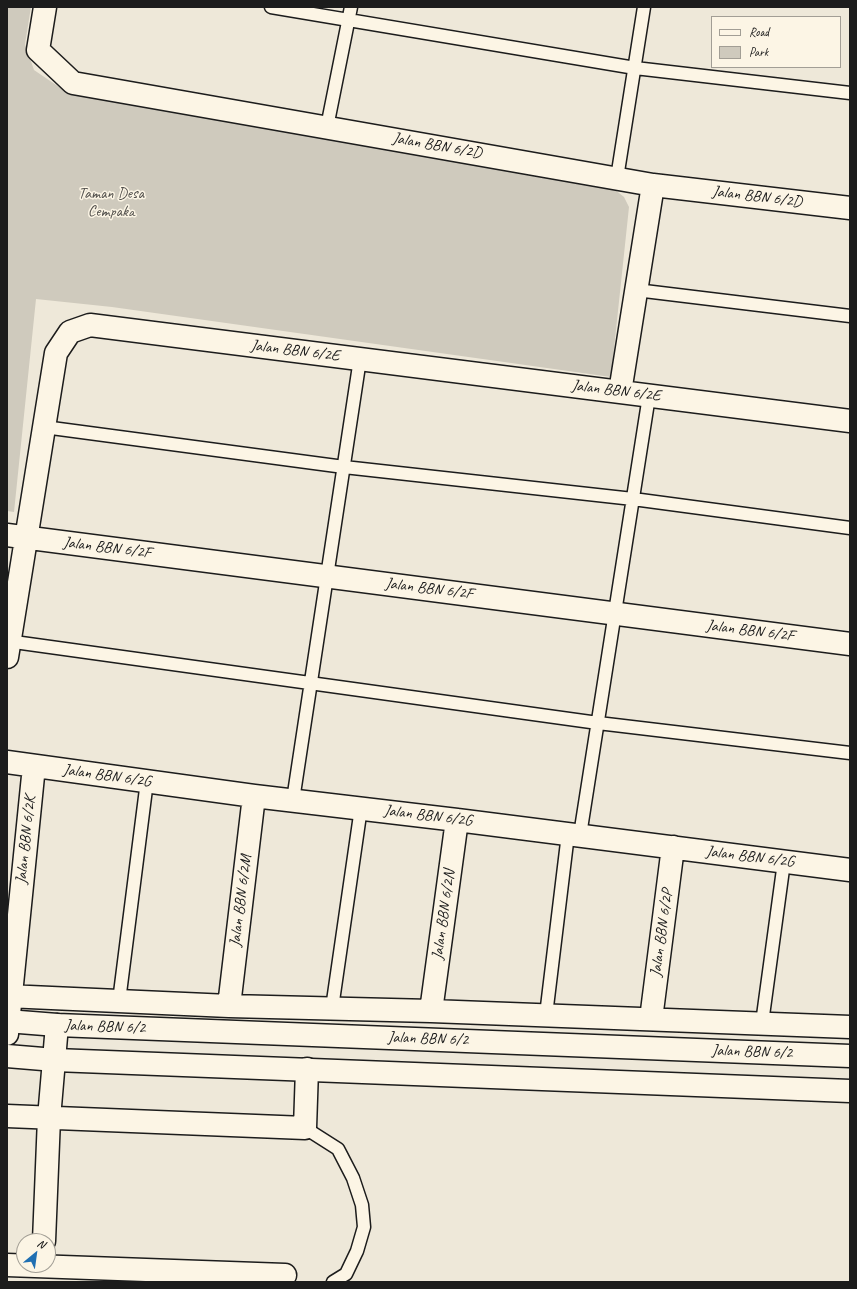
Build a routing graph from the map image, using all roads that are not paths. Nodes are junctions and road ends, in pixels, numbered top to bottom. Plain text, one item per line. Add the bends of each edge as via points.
1 (45, 7) edge
2 (271, 7) edge
3 (351, 7) edge
4 (644, 7) edge
5 (348, 20) junction
6 (635, 68) junction
7 (850, 93) edge
8 (327, 127) junction
9 (617, 178) junction
10 (653, 185) junction
11 (850, 208) edge
12 (636, 290) junction
13 (850, 316) edge
14 (360, 359) junction
15 (620, 392) junction
16 (649, 396) junction
17 (850, 421) edge
18 (44, 427) junction
19 (344, 467) junction
20 (633, 500) junction
21 (850, 528) edge
22 (17, 536) edge
23 (328, 576) junction
24 (615, 614) junction
25 (850, 644) edge
26 (8, 646) edge
27 (312, 683) junction
28 (598, 723) junction
29 (850, 753) edge
30 (7, 762) edge
31 (34, 766) junction
32 (147, 781) junction
33 (254, 796) junction
34 (293, 800) junction
35 (361, 808) junction
36 (457, 820) junction
37 (574, 834) junction
38 (673, 848) junction
39 (784, 862) junction
40 (850, 870) edge
41 (8, 996) edge
42 (119, 1001) junction
43 (229, 1006) junction
44 (332, 1008) junction
45 (431, 1010) junction
46 (546, 1015) junction
47 (650, 1019) junction
48 (762, 1023) junction
49 (7, 1025) edge
50 (57, 1025) junction
51 (850, 1026) edge
52 (7, 1056) edge
53 (850, 1056) edge
54 (55, 1060) junction
55 (307, 1069) junction
56 (850, 1091) edge
57 (7, 1116) edge
58 (50, 1118) junction
59 (305, 1128) junction
60 (44, 1233) edge
61 (56, 1271) edge
62 (290, 1279) edge
63 (334, 1282) edge

1 - 8 street, Jalan BBN 6/2D via 38,50 73,82
2 - 5 lane
3 - 5 lane
4 - 6 lane
5 - 6 lane
5 - 8 lane
6 - 7 lane
6 - 9 lane
8 - 9 street, Jalan BBN 6/2D
9 - 10 street, Jalan BBN 6/2D
10 - 11 street, Jalan BBN 6/2D
10 - 12 street
12 - 13 lane
12 - 15 street
14 - 15 street, Jalan BBN 6/2E
14 - 18 street, Jalan BBN 6/2E via 90,325 70,332 56,353
14 - 19 lane
15 - 16 street, Jalan BBN 6/2E
16 - 17 street, Jalan BBN 6/2E
16 - 20 lane
18 - 19 lane
18 - 22 street, Jalan BBN 6/2E
19 - 20 lane
19 - 23 lane
20 - 21 lane
20 - 24 lane
22 - 23 street, Jalan BBN 6/2F
22 - 26 street, Jalan BBN 6/2E
23 - 24 street, Jalan BBN 6/2F
23 - 27 lane
24 - 25 street, Jalan BBN 6/2F
24 - 28 lane
26 - 27 lane
27 - 28 lane
27 - 34 lane
28 - 29 lane
28 - 37 lane
30 - 31 street, Jalan BBN 6/2G
31 - 32 street, Jalan BBN 6/2G
31 - 41 street, Jalan BBN 6/2K
32 - 33 street, Jalan BBN 6/2G
32 - 42 lane
33 - 34 street, Jalan BBN 6/2G
33 - 43 street, Jalan BBN 6/2M
34 - 35 street, Jalan BBN 6/2G
35 - 36 street, Jalan BBN 6/2G
35 - 44 lane
36 - 37 street, Jalan BBN 6/2G
36 - 45 street, Jalan BBN 6/2N
37 - 38 street, Jalan BBN 6/2G
37 - 46 lane
38 - 39 street, Jalan BBN 6/2G
38 - 47 street, Jalan BBN 6/2P
39 - 40 street, Jalan BBN 6/2G
39 - 48 lane
41 - 42 street
41 - 49 street, Jalan BBN 6/2K
42 - 43 street
43 - 44 street
44 - 45 street
45 - 46 street
46 - 47 street
47 - 48 street
48 - 51 street
49 - 50 street, Jalan BBN 6/2
50 - 53 street, Jalan BBN 6/2
50 - 54 street
52 - 54 street
54 - 55 street
54 - 58 street
55 - 56 street
55 - 59 street
57 - 58 street
58 - 59 street
58 - 60 street
59 - 63 lane via 338,1149 354,1178 362,1205 364,1227 357,1250 346,1274
61 - 62 street

